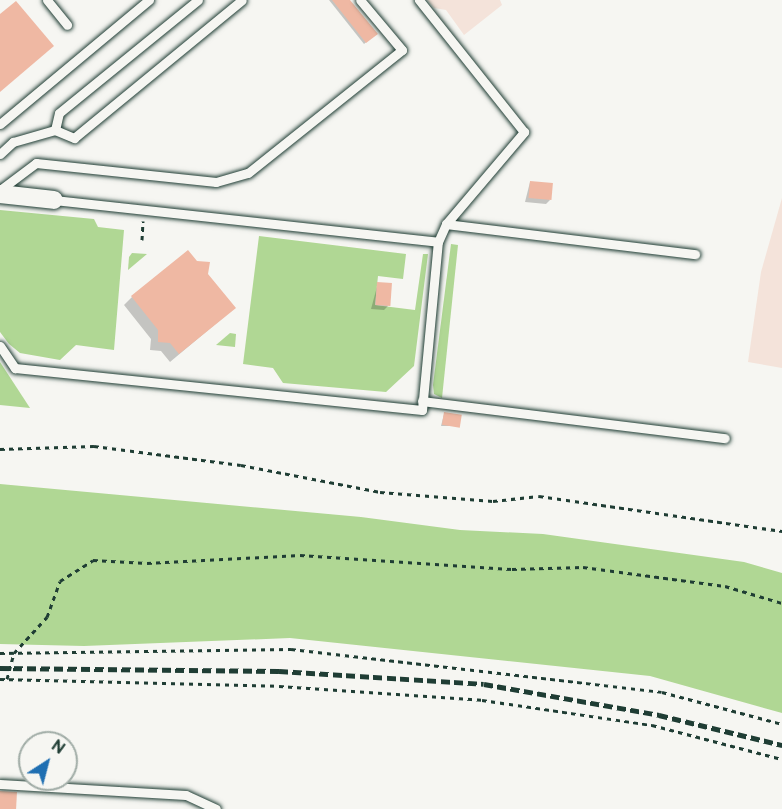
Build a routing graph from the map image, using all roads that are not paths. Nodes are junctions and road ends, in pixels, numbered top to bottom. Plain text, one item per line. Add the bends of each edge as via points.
1 (47, 0) edge
2 (149, 0) edge
3 (198, 0) edge
4 (242, 0) edge
5 (360, 0) edge
6 (419, 0) edge
7 (67, 25) dead end
8 (0, 124) edge
9 (55, 130) junction
10 (0, 154) edge
11 (0, 192) edge
12 (54, 200) joint
13 (446, 224) junction
14 (438, 243) junction
15 (695, 254) dead end
16 (0, 346) edge
17 (422, 401) junction
18 (725, 438) dead end
19 (0, 784) edge
20 (216, 809) edge

1 - 7 lane
2 - 8 lane
3 - 9 lane via 59,113
4 - 9 lane via 74,138
5 - 11 lane via 402,50 248,173 216,182 36,163
6 - 13 lane via 524,132
9 - 10 lane via 13,142
11 - 12 street
12 - 14 lane
13 - 14 lane
13 - 15 lane
14 - 17 lane
16 - 17 lane via 15,368 422,410
17 - 18 lane
19 - 20 lane via 186,795

